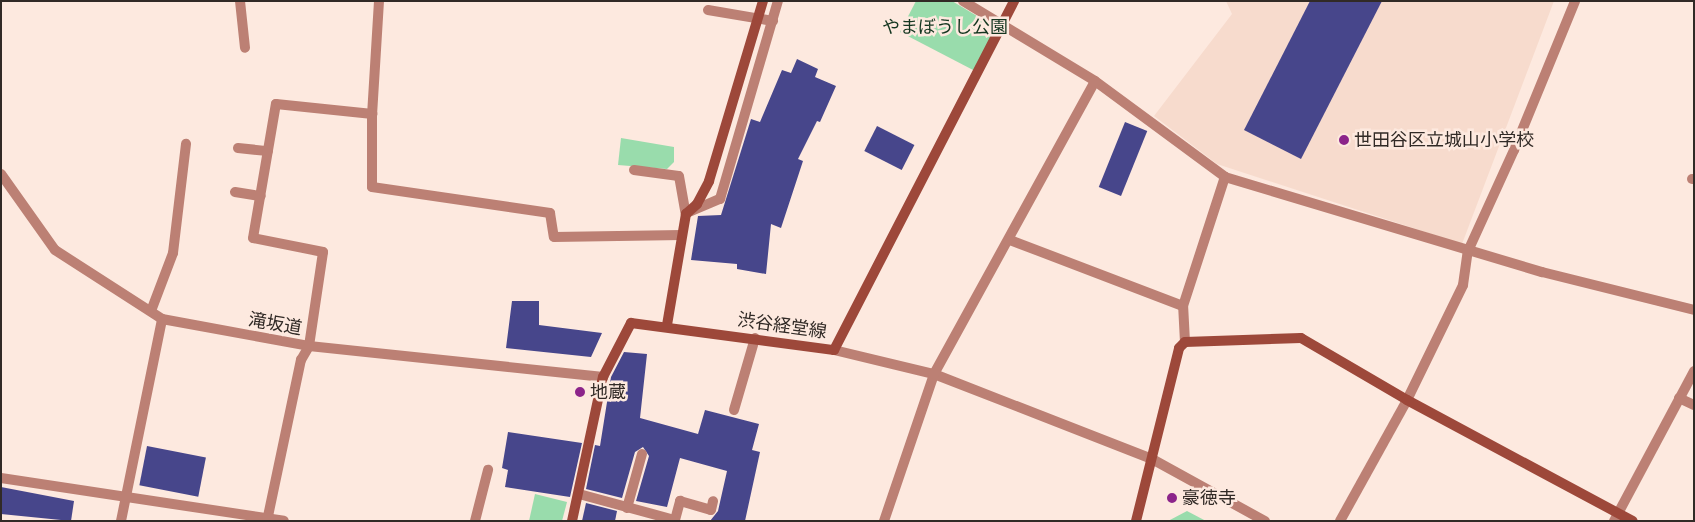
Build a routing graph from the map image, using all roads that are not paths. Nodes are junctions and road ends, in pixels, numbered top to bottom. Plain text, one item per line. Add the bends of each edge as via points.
1 (240, 1) edge
2 (379, 1) edge
3 (763, 1) edge
4 (778, 1) edge
5 (963, 1) edge
6 (1014, 1) edge
7 (1574, 1) edge
8 (708, 10) dead end
9 (758, 18) junction
10 (773, 21) junction
11 (1003, 25) junction
12 (245, 48) dead end
13 (1095, 81) junction
14 (372, 114) junction
15 (186, 144) dead end
16 (238, 148) dead end
17 (268, 151) junction
18 (634, 170) dead end
19 (1, 174) edge
20 (1225, 177) junction
21 (235, 192) dead end
22 (261, 196) junction
23 (686, 214) junction
24 (682, 234) junction
25 (1010, 240) junction
26 (1468, 251) junction
27 (1183, 306) junction
28 (1694, 310) edge
29 (151, 311) junction
30 (162, 319) junction
31 (667, 325) junction
32 (754, 338) junction
33 (1185, 342) junction
34 (309, 346) junction
35 (834, 350) junction
36 (1694, 371) edge
37 (934, 374) junction
38 (603, 377) junction
39 (1679, 398) junction
40 (1406, 400) junction
41 (1694, 405) edge
42 (734, 410) dead end
43 (642, 454) dead end
44 (1152, 459) junction
45 (488, 470) dead end
46 (1, 478) edge
47 (125, 494) junction
48 (579, 494) junction
49 (714, 501) dead end
50 (627, 508) junction
51 (1616, 517) edge
52 (268, 520) edge
53 (121, 521) edge
54 (284, 521) edge
55 (475, 521) edge
56 (572, 521) edge
57 (884, 521) edge
58 (1136, 521) edge
59 (1265, 521) edge
60 (1340, 521) edge
61 (1633, 521) edge

1 - 12 street
2 - 14 street
3 - 9 main road
4 - 10 street
5 - 11 street
6 - 11 main road, 渋谷経堂線
7 - 26 street via 1514,150
8 - 9 street
9 - 10 street
9 - 23 main road via 709,182 697,204
10 - 23 street via 720,199
11 - 13 street
11 - 35 main road, 渋谷経堂線
13 - 20 street
13 - 25 street
14 - 17 street via 276,104
14 - 24 street via 372,187 550,212 554,237
15 - 29 street via 173,253
16 - 17 street
17 - 22 street
18 - 23 street via 679,176
19 - 29 street, 滝坂道 via 55,250
20 - 26 street
20 - 27 street
21 - 22 street
22 - 34 street via 253,238 323,252
23 - 24 main road
24 - 31 main road
25 - 27 street
25 - 37 street
26 - 28 street
26 - 40 street via 1464,285
27 - 33 street
29 - 30 street, 滝坂道
30 - 34 street, 滝坂道
30 - 47 street
31 - 32 main road, 渋谷経堂線
31 - 38 main road, 渋谷経堂線 via 631,323
32 - 35 main road, 渋谷経堂線
32 - 42 street
33 - 40 main road via 1301,338
33 - 44 main road via 1179,348
34 - 38 street, 滝坂道
34 - 52 street via 301,360
35 - 37 street
36 - 39 street
37 - 44 street
37 - 57 street
38 - 48 main road, 渋谷経堂線
39 - 41 street
39 - 51 street
40 - 51 main road
40 - 60 street
43 - 50 street
44 - 58 main road
44 - 59 street
45 - 55 street
46 - 47 street
47 - 52 street
47 - 53 street
48 - 50 street
48 - 56 main road, 渋谷経堂線
49 - 50 street via 711,510 680,501 674,520
51 - 61 main road
52 - 54 street

